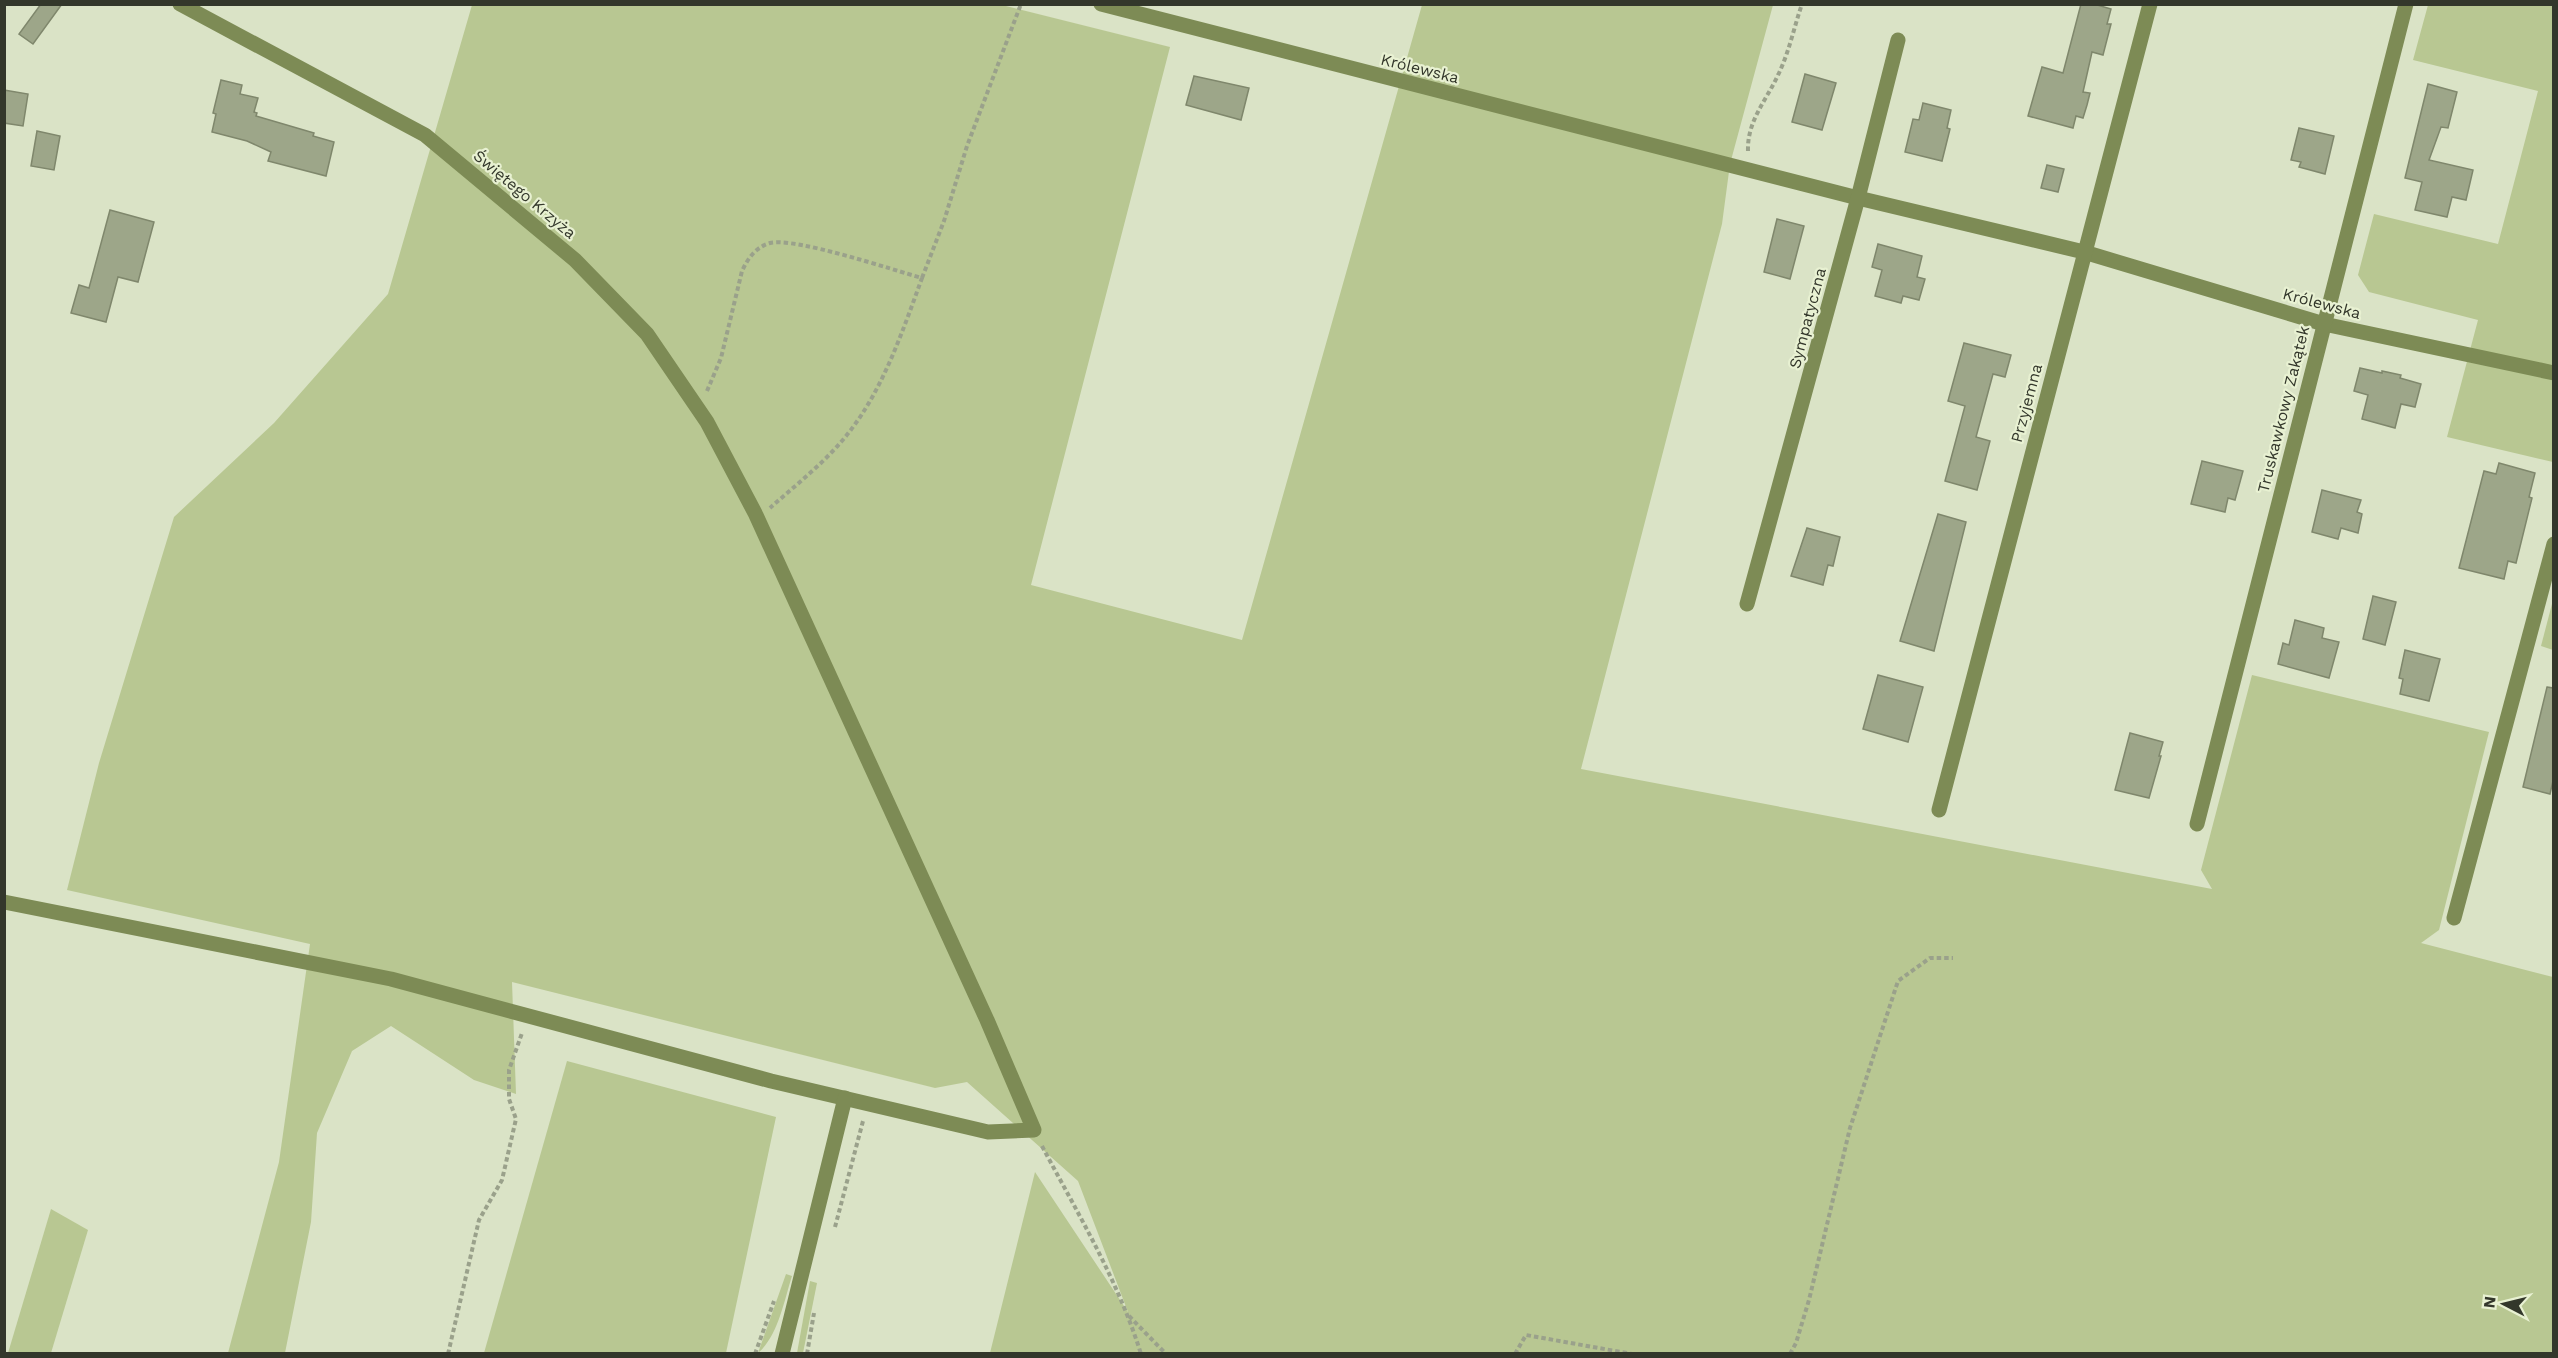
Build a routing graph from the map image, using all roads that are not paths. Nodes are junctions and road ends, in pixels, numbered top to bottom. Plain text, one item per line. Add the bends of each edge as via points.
1 (180, 4) edge
2 (1101, 4) edge
3 (2150, 4) edge
4 (2406, 4) edge
5 (1898, 40) dead end
6 (1858, 198) junction
7 (2084, 252) junction
8 (2324, 324) junction
9 (2553, 373) edge
10 (2553, 544) edge
11 (1748, 604) dead end
12 (1939, 810) dead end
13 (2197, 824) dead end
14 (4, 902) edge
15 (2454, 918) dead end
16 (845, 1098) junction
17 (782, 1353) edge

1 - 16 street, Świętego Krzyża via 425,135 575,260 647,334 707,422 756,515 1034,1130 988,1132
2 - 6 street, Królewska
3 - 7 street, Przyjemna
4 - 8 street, Truskawkowy Zakątek
5 - 6 street, Sympatyczna
6 - 7 street, Królewska
6 - 11 street, Sympatyczna
7 - 8 street, Królewska
7 - 12 street, Przyjemna
8 - 9 street, Królewska
8 - 13 street, Truskawkowy Zakątek
10 - 15 street
14 - 16 street via 391,979
16 - 17 street

